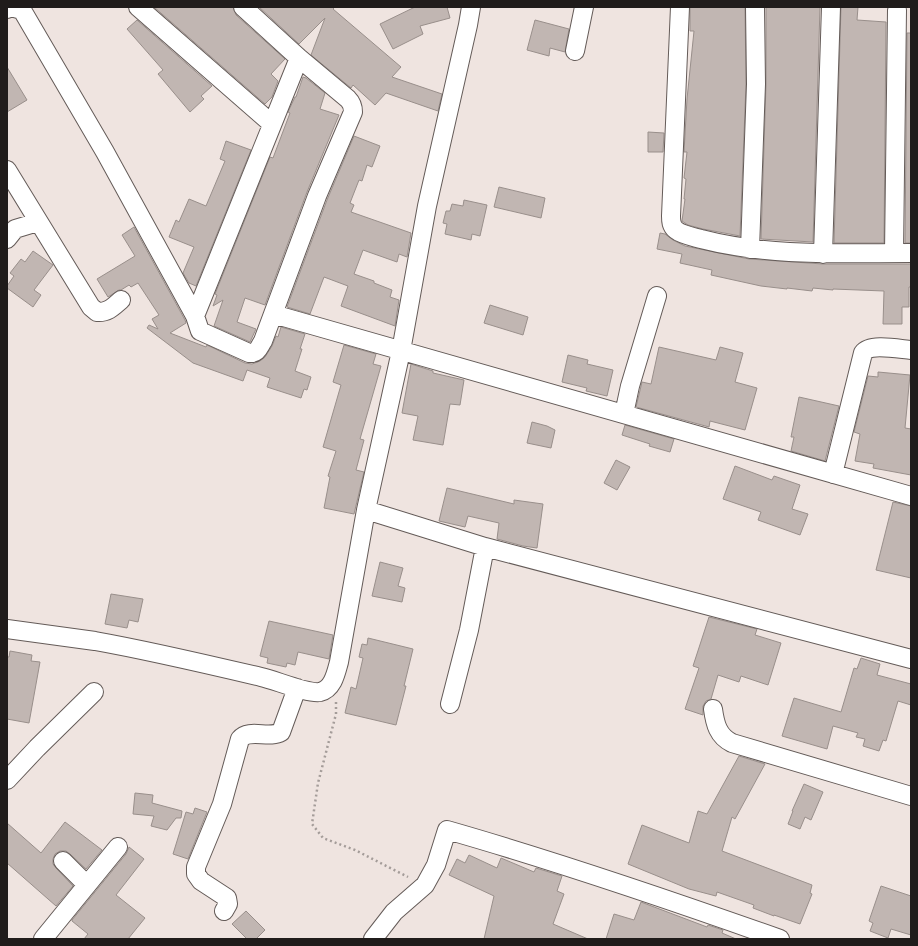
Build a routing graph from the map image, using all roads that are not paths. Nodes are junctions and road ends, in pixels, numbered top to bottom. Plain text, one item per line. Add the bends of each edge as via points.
1 (138, 7) edge
2 (243, 7) edge
3 (471, 7) edge
4 (584, 7) edge
5 (680, 7) edge
6 (755, 7) edge
7 (831, 7) edge
8 (7, 9) edge
9 (900, 11) edge
10 (575, 51) dead end
11 (299, 58) junction
12 (272, 124) junction
13 (7, 170) edge
14 (38, 222) junction
15 (7, 239) edge
16 (750, 248) junction
17 (903, 253) edge
18 (823, 254) junction
19 (657, 296) dead end
20 (121, 300) dead end
21 (273, 314) junction
22 (195, 316) junction
23 (911, 350) edge
24 (401, 351) junction
25 (624, 414) junction
26 (833, 474) junction
27 (911, 496) edge
28 (366, 510) junction
29 (485, 547) junction
30 (7, 629) edge
31 (911, 659) edge
32 (297, 688) junction
33 (94, 692) dead end
34 (450, 704) dead end
35 (713, 709) dead end
36 (7, 780) edge
37 (911, 796) edge
38 (118, 847) dead end
39 (63, 861) dead end
40 (87, 885) junction
41 (224, 911) dead end
42 (43, 939) edge
43 (373, 939) edge
44 (780, 939) edge

1 - 12 street
2 - 11 street
3 - 24 street via 427,206
4 - 10 street
5 - 16 street via 671,222 677,231 689,236
6 - 16 street via 756,84
7 - 18 street
8 - 22 street via 11,7 22,10
9 - 17 street
11 - 12 street
11 - 21 street via 348,99 353,112 317,196
12 - 22 street
13 - 14 street
14 - 15 street via 14,229
14 - 20 street via 95,310 100,312 110,309
16 - 18 street
17 - 18 street
19 - 25 street
21 - 22 street via 258,351 253,354 202,333 198,329
21 - 24 street
23 - 26 street via 878,347 869,348 863,353
24 - 25 street
24 - 28 street
25 - 26 street
26 - 27 street
28 - 29 street
28 - 32 street via 336,673 332,682 323,691 313,692
29 - 31 street
29 - 34 street via 469,630
30 - 32 street via 95,642 193,661
32 - 41 street via 281,732 274,735 246,735 240,739 222,804 196,867 196,874 201,881 227,898 228,904
33 - 36 street
35 - 37 street via 719,732 732,743
38 - 40 street
39 - 40 street
40 - 42 street
43 - 44 street via 394,912 425,885 436,864 447,830 530,854

